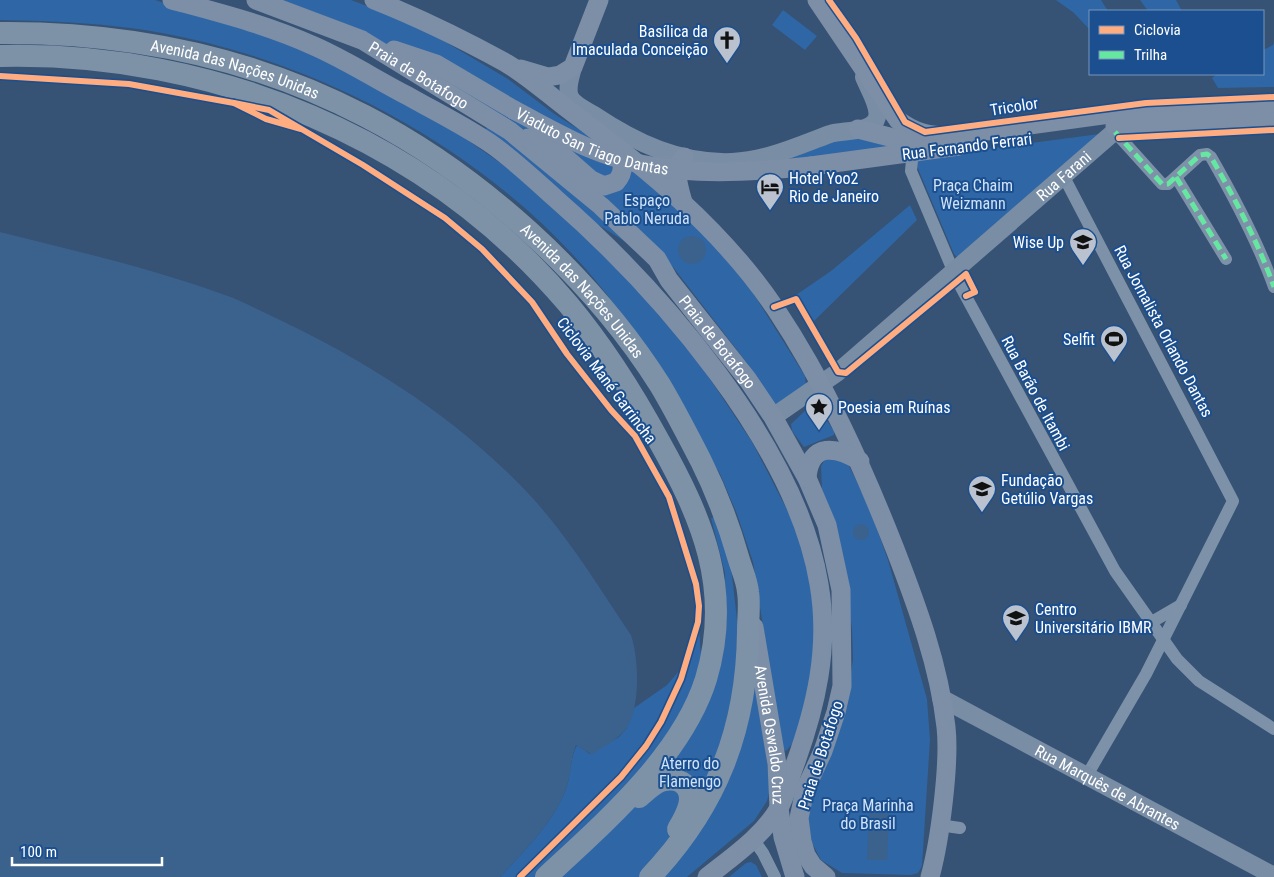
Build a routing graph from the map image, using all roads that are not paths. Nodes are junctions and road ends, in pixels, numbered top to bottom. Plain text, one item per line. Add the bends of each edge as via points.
1 (172, 0) edge
2 (257, 0) edge
3 (374, 0) edge
4 (599, 0) edge
5 (817, 0) edge
6 (252, 21) junction
7 (0, 33) edge
8 (362, 40) junction
9 (0, 56) edge
10 (508, 64) junction
11 (573, 67) junction
12 (862, 68) junction
13 (1274, 108) edge
14 (1274, 122) edge
15 (1118, 123) junction
16 (858, 129) junction
17 (510, 132) junction
18 (608, 140) junction
19 (926, 150) junction
20 (684, 157) junction
21 (811, 166) joint
22 (1064, 177) junction
23 (1176, 178) junction
24 (683, 202) junction
25 (587, 226) junction
26 (1226, 259) dead end
27 (953, 271) junction
28 (669, 280) junction
29 (1274, 287) edge
30 (822, 385) junction
31 (772, 417) junction
32 (860, 461) junction
33 (807, 478) junction
34 (827, 525) junction
35 (819, 584) junction
36 (748, 592) junction
37 (1181, 606) junction
38 (1150, 623) junction
39 (1163, 638) junction
40 (823, 655) junction
41 (941, 698) junction
42 (1274, 729) edge
43 (1086, 777) junction
44 (805, 790) junction
45 (779, 808) junction
46 (939, 825) junction
47 (960, 828) dead end
48 (591, 835) junction
49 (753, 839) junction
50 (1274, 876) edge
51 (546, 877) edge
52 (646, 877) edge
53 (650, 877) edge
54 (707, 877) edge
55 (776, 877) edge
56 (795, 877) edge
57 (826, 877) edge
58 (930, 877) edge

1 - 6 main road, Praia de Botafogo
2 - 6 street
2 - 8 main road, Praia de Botafogo
3 - 10 main road
4 - 11 main road
5 - 12 main road, Rua Fernando Ferrari
6 - 25 main road, Praia de Botafogo via 315,46 492,145
7 - 36 highway, Avenida das Nações Unidas via 121,40 203,55 257,71 329,98 365,116 438,158 464,177 509,213 558,260 609,316 660,386 716,491
8 - 17 main road, Praia de Botafogo
8 - 21 main road, Viaduto San Tiago Dantas, bridge via 436,64 514,110 590,148 620,159 652,166 728,174
9 - 48 highway, Avenida das Nações Unidas via 88,58 164,69 265,98 334,126 401,162 464,206 534,267 584,324 647,418 698,515 709,550 716,604 712,656 688,721 659,763
10 - 11 main road via 548,77 560,75
10 - 18 main road
11 - 20 street via 568,90 574,102 646,146
12 - 15 main road, Rua Fernando Ferrari via 898,120 926,135
12 - 16 street via 878,113 874,123
13 - 15 main road
14 - 15 main road
15 - 19 main road, Rua Fernando Ferrari
15 - 22 street, Rua Farani
15 - 23 street via 1160,183 1166,185
16 - 19 main road
16 - 20 street via 836,133 762,159 729,162
17 - 18 main road via 559,152 591,180 604,186 616,182 623,166 619,154
17 - 28 main road, Praia de Botafogo via 600,206 656,259
18 - 24 main road
19 - 21 main road, Rua Fernando Ferrari
19 - 27 street, Rua Barão de Itambi via 912,160 911,171
20 - 24 main road via 678,166 677,176
22 - 27 street, Rua Farani
22 - 37 street, Rua Jornalista Orlando Dantas via 1233,501
23 - 26 street
23 - 29 street via 1200,155 1211,157 1241,211
24 - 30 main road via 736,258 774,307
25 - 28 main road via 637,252
25 - 35 main road, Praia de Botafogo via 651,293 735,398 794,501
27 - 30 street, Rua Farani
27 - 38 street, Rua Barão de Itambi via 1114,571
28 - 31 main road, Praia de Botafogo via 702,319
30 - 31 street, Rua Farani
30 - 32 main road
31 - 33 main road, Praia de Botafogo
32 - 33 main road via 840,450 823,451 810,463
32 - 41 main road via 922,624
33 - 34 main road, Praia de Botafogo
34 - 35 main road
34 - 44 main road, Praia de Botafogo via 841,590 842,686 825,743
35 - 40 main road, Praia de Botafogo
36 - 45 main road, Avenida Oswaldo Cruz via 777,764
36 - 53 highway, Avenida das Nações Unidas via 744,684 739,716 723,766 700,815
37 - 38 street
37 - 39 street
38 - 39 street, Rua Barão de Itambi
39 - 42 street, Rua Barão de Itambi via 1177,659 1199,681
39 - 43 street via 1146,674
40 - 44 main road via 823,720
40 - 45 main road, Praia de Botafogo via 812,713
41 - 43 street, Rua Marquês de Abrantes
41 - 46 main road via 946,734
43 - 50 street, Rua Marquês de Abrantes
44 - 57 main road, Praia de Botafogo via 800,818 802,841 813,866
45 - 49 main road
45 - 56 main road, Avenida Oswaldo Cruz via 783,837
46 - 47 street
46 - 58 main road
48 - 51 highway
48 - 52 highway via 660,782 677,780 684,784 690,796 685,817
49 - 54 main road
49 - 55 street

